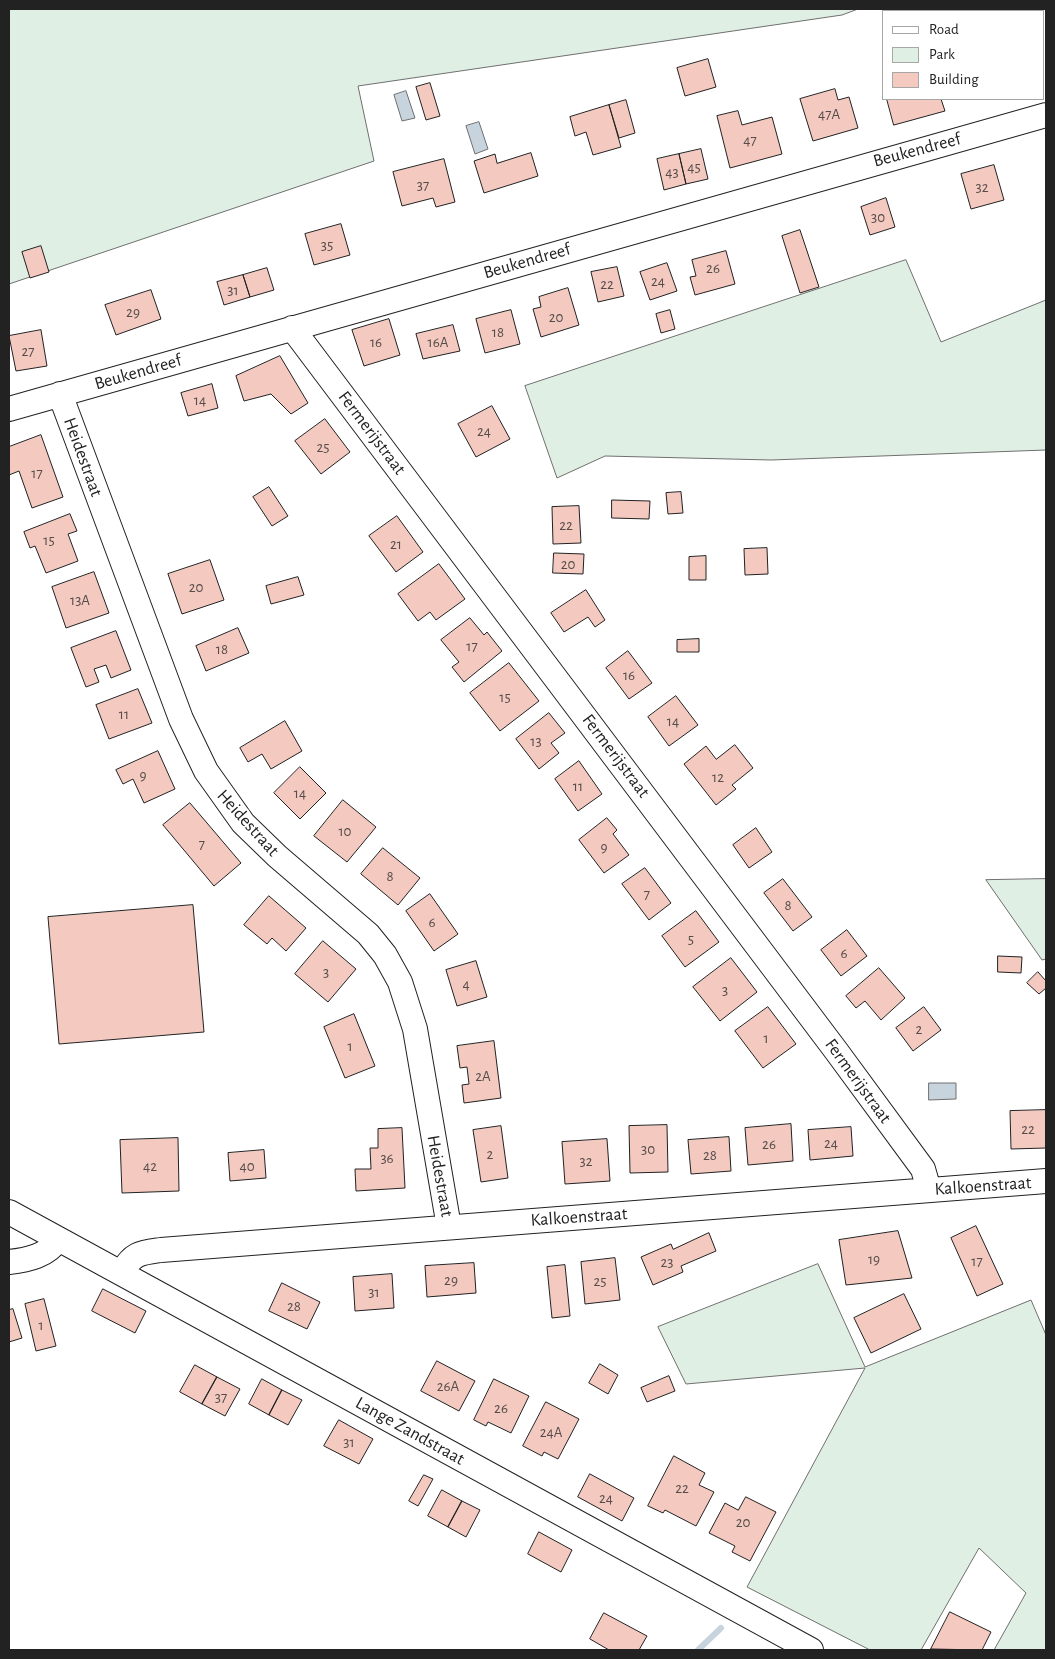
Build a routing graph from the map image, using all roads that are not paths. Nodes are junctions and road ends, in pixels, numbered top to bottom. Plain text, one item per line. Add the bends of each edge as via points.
1 (1046, 115) edge
2 (292, 328) junction
3 (60, 394) junction
4 (9, 409) edge
5 (1046, 1181) edge
6 (929, 1190) junction
7 (9, 1212) edge
8 (448, 1227) junction
9 (58, 1239) junction
10 (9, 1262) edge
11 (122, 1272) junction
12 (811, 1650) edge

1 - 2 street, Beukendreef
2 - 3 street, Beukendreef
2 - 6 street, Fermerijstraat via 837,1052 923,1169
3 - 4 street, Beukendreef
3 - 8 street, Heidestraat via 181,719 206,771 243,822 277,856 368,934 400,982 415,1029
5 - 6 street, Kalkoenstraat
6 - 8 street, Kalkoenstraat
7 - 9 street, Lange Zandstraat
8 - 11 street, Kalkoenstraat via 161,1250 135,1255
9 - 10 street via 42,1254
9 - 11 street, Lange Zandstraat
11 - 12 street, Lange Zandstraat

